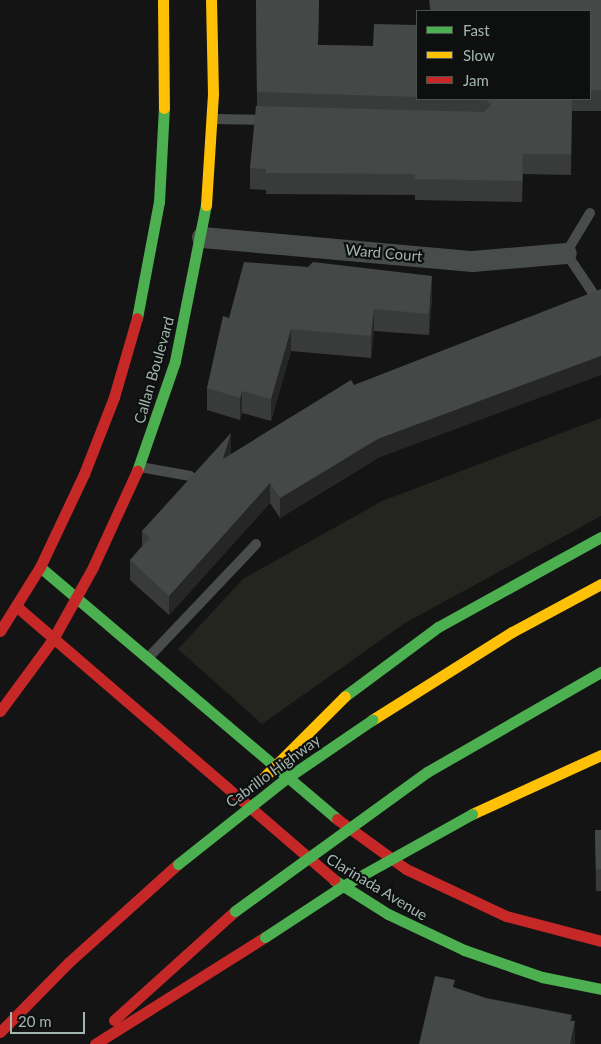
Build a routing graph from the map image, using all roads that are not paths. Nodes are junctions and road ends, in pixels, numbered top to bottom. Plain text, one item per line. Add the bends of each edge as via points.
1 (163, 0) edge
2 (211, 0) edge
3 (212, 119) junction
4 (281, 120) edge
5 (590, 213) dead end
6 (202, 237) junction
7 (566, 253) junction
8 (597, 299) edge
9 (139, 467) junction
10 (190, 476) edge
11 (601, 537) edge
12 (256, 544) dead end
13 (40, 567) junction
14 (601, 584) edge
15 (78, 598) junction
16 (16, 606) junction
17 (0, 631) edge
18 (53, 639) junction
19 (147, 659) junction
20 (601, 672) edge
21 (0, 710) edge
22 (601, 755) edge
23 (178, 864) junction
24 (601, 941) edge
25 (601, 990) edge
26 (0, 1032) edge
27 (90, 1044) edge
28 (95, 1044) edge

1 - 13 main road, Callan Boulevard via 164,143 142,294 106,422
2 - 3 main road, Callan Boulevard
3 - 4 lane
3 - 6 main road, Callan Boulevard
5 - 7 lane
6 - 7 street, Ward Court via 472,261
6 - 9 main road, Callan Boulevard via 175,361
7 - 8 lane
9 - 10 lane
9 - 15 main road, Callan Boulevard
11 - 23 main road, bridge via 438,627 346,696
12 - 19 lane
13 - 15 main road, Clarinada Avenue
13 - 16 main road, Callan Boulevard
14 - 23 main road, Cabrillo Highway, bridge via 512,632 372,720 284,780
15 - 18 main road, Callan Boulevard
15 - 19 main road, Clarinada Avenue
16 - 17 main road, Callan Boulevard
16 - 18 main road, Clarinada Avenue
18 - 21 main road, Callan Boulevard
18 - 25 main road, Clarinada Avenue via 273,832 364,900 472,954
19 - 24 main road, Clarinada Avenue via 306,796 406,869 506,916
20 - 27 main road, bridge via 427,772 235,911
22 - 28 main road, bridge via 472,814 341,887
23 - 26 main road, Cabrillo Highway via 69,962

